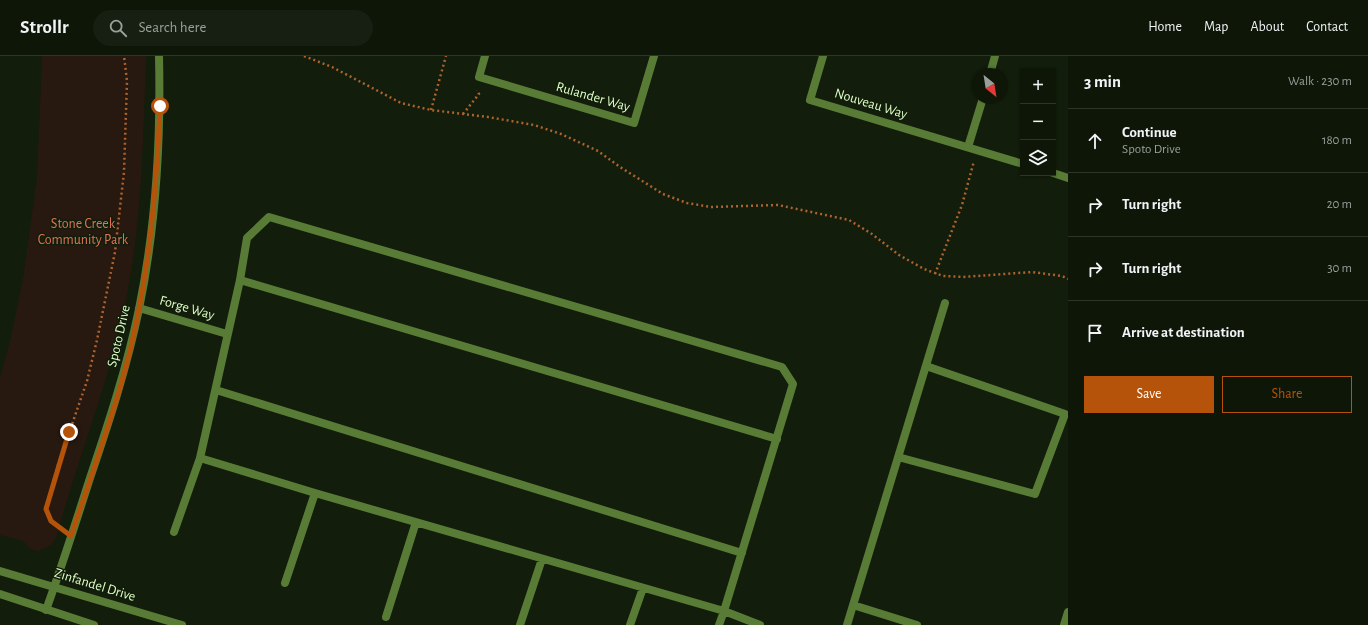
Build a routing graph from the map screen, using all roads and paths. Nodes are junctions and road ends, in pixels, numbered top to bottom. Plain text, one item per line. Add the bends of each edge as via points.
1 (124, 56) edge
2 (159, 56) edge
3 (304, 56) edge
4 (446, 56) edge
5 (485, 56) edge
6 (654, 56) edge
7 (823, 56) edge
8 (995, 56) edge
9 (992, 68) edge
10 (981, 104) edge
11 (431, 110) junction
12 (968, 147) junction
13 (1020, 163) edge
14 (1056, 174) edge
15 (1068, 178) edge
16 (935, 274) junction
17 (1068, 279) edge
18 (240, 280) junction
19 (945, 303) dead end
20 (139, 308) junction
21 (227, 334) junction
22 (926, 366) junction
23 (216, 390) junction
24 (777, 439) junction
25 (200, 458) junction
26 (898, 458) junction
27 (315, 493) junction
28 (416, 522) junction
29 (174, 532) dead end
30 (71, 536) junction
31 (742, 552) junction
32 (542, 558) junction
33 (0, 571) edge
34 (285, 583) dead end
35 (54, 587) junction
36 (643, 588) junction
37 (0, 594) edge
38 (853, 605) junction
39 (46, 610) junction
40 (724, 611) junction
41 (1068, 612) edge
42 (386, 617) dead end
43 (94, 625) edge
44 (182, 625) edge
45 (520, 625) edge
46 (630, 625) edge
47 (720, 625) edge
48 (760, 625) edge
49 (847, 625) edge
50 (918, 625) edge
51 (1064, 625) edge

1 - 30 path via 127,81 124,172 115,252 87,381 58,464 46,509 51,521
2 - 20 street, Spoto Drive via 160,106 156,180 151,235
3 - 11 path via 332,67 401,104
4 - 11 path
5 - 6 street, Rulander Way via 479,78 634,123
7 - 12 street, Nouveau Way via 810,100
8 - 9 street
10 - 12 street
11 - 16 path via 534,125 561,134 598,151 663,194 687,203 711,207 778,205 849,220 899,255
12 - 13 street, Nouveau Way
12 - 16 path via 974,162 962,205
14 - 15 street
16 - 17 path via 963,277 1032,272
18 - 21 street
18 - 24 street
18 - 24 street via 247,238 269,218 782,367 793,384
19 - 22 street
20 - 21 street, Forge Way
20 - 30 street, Spoto Drive via 122,380
21 - 23 street
22 - 26 street
22 - 26 street via 1065,414 1035,494
23 - 25 street
23 - 31 street
24 - 31 street
25 - 27 street
25 - 29 street
26 - 38 street
27 - 28 street
27 - 34 street
28 - 32 street
28 - 42 street
30 - 35 street, Spoto Drive
31 - 40 street
32 - 36 street
32 - 45 street
33 - 35 street, Zinfandel Drive
35 - 39 street, Spoto Drive
35 - 44 street, Zinfandel Drive
36 - 40 street
36 - 46 street
37 - 39 street
38 - 49 street
38 - 50 street
39 - 43 street
40 - 47 street
40 - 48 street
41 - 51 street

